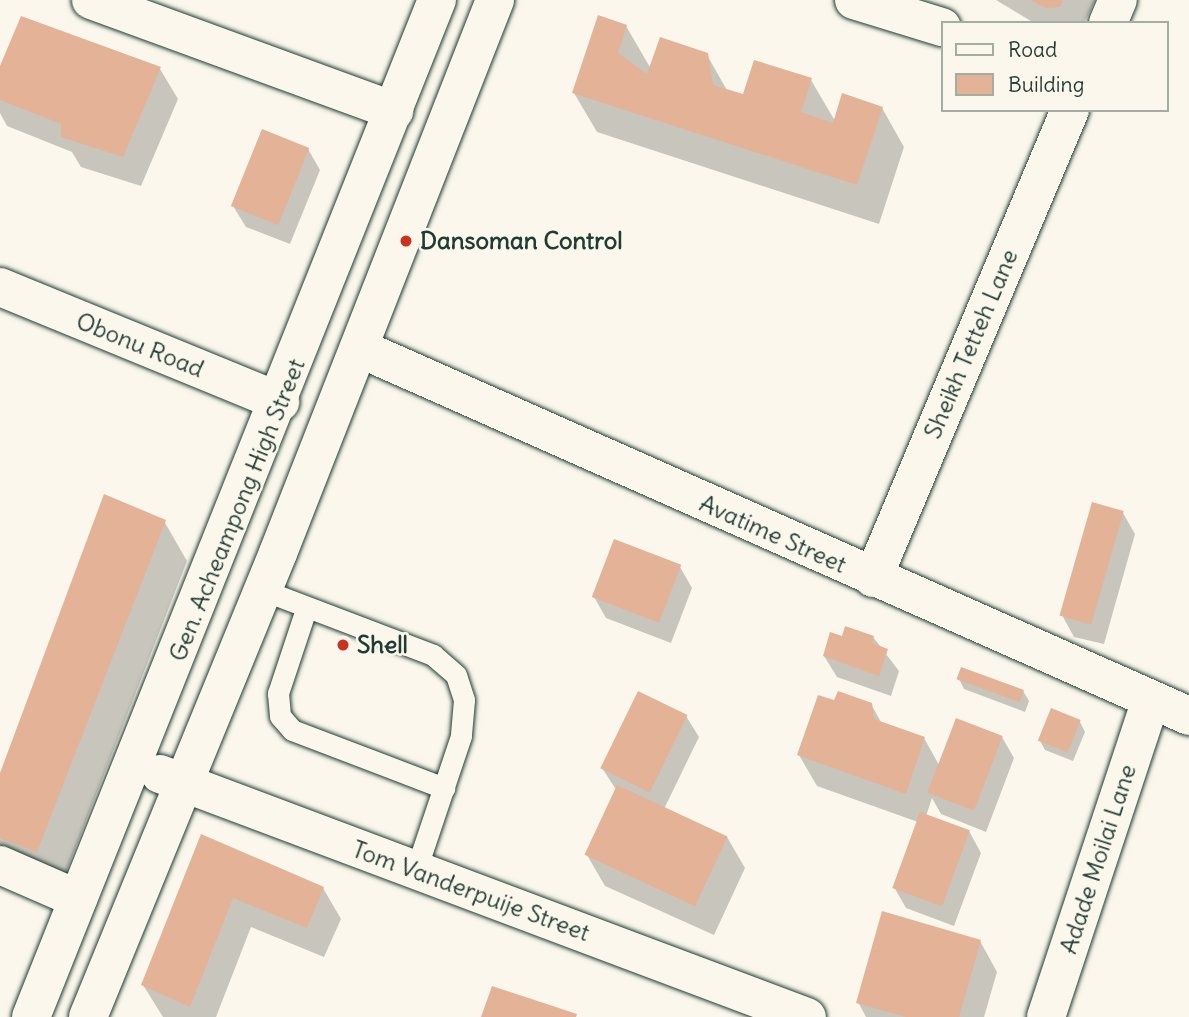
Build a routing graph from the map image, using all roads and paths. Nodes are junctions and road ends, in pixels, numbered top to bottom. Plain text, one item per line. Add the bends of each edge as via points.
1 (91, 0) edge
2 (437, 0) edge
3 (495, 0) edge
4 (854, 0) edge
5 (1118, 0) edge
6 (1109, 21) edge
7 (940, 26) edge
8 (394, 111) junction
9 (1069, 112) edge
10 (0, 287) edge
11 (359, 348) junction
12 (280, 402) junction
13 (873, 578) junction
14 (263, 590) junction
15 (306, 609) junction
16 (1152, 700) junction
17 (1189, 716) edge
18 (136, 764) junction
19 (184, 785) junction
20 (444, 788) junction
21 (0, 865) edge
22 (416, 870) junction
23 (78, 899) junction
24 (31, 1017) edge
25 (88, 1017) edge
26 (807, 1017) edge
27 (1045, 1017) edge

1 - 8 street
2 - 8 street, Gen. Acheampong High Street
3 - 11 street
4 - 7 street
5 - 6 street
8 - 12 street, Gen. Acheampong High Street
9 - 13 street, Sheikh Tetteh Lane
10 - 12 street, Obonu Road
11 - 13 street, Avatime Street
11 - 14 street
12 - 18 street, Gen. Acheampong High Street
13 - 16 street, Avatime Street
14 - 15 lane
14 - 19 street
15 - 20 lane via 433,655 456,675 464,700 461,736
15 - 20 lane via 278,693 280,716 292,730
16 - 17 street, Avatime Street
16 - 27 street, Adade Moilai Lane
18 - 19 street, Tom Vanderpuije Street
18 - 23 street, Gen. Acheampong High Street
19 - 22 street, Tom Vanderpuije Street
19 - 25 street
20 - 22 lane
21 - 23 street
22 - 26 street, Tom Vanderpuije Street
23 - 24 street, Gen. Acheampong High Street

